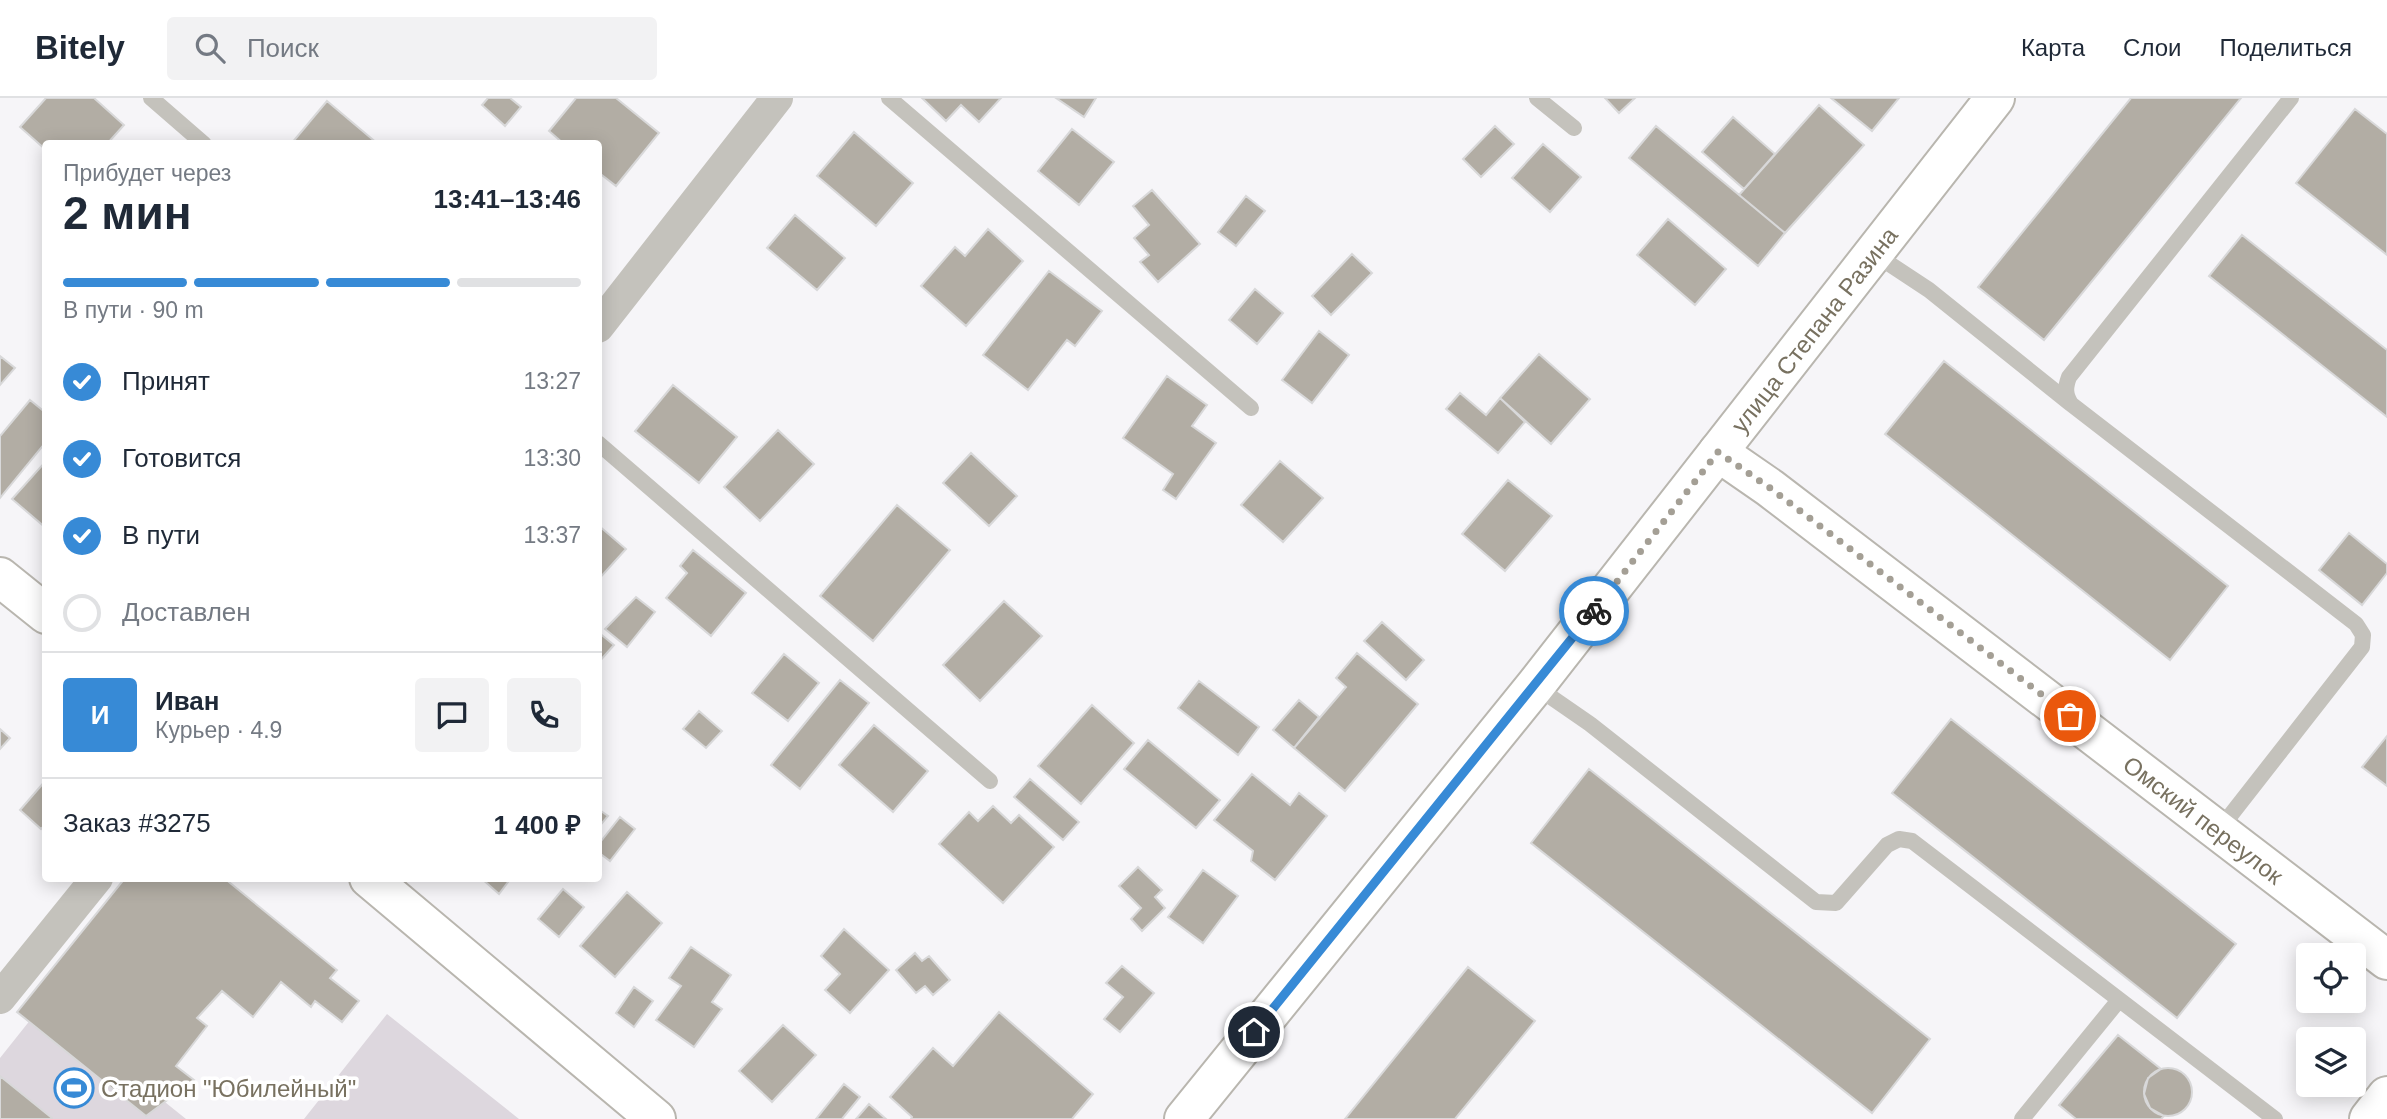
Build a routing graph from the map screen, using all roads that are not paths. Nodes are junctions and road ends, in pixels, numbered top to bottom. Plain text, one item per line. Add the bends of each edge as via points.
1 (150, 98) edge
2 (776, 98) edge
3 (889, 98) edge
4 (1537, 98) edge
5 (1995, 98) edge
6 (2291, 98) edge
7 (1574, 128) dead end
8 (199, 140) edge
9 (1873, 253) junction
10 (602, 322) edge
11 (2071, 404) junction
12 (1251, 408) dead end
13 (602, 446) edge
14 (1718, 452) junction
15 (0, 578) edge
16 (42, 611) edge
17 (1535, 686) junction
18 (990, 780) dead end
19 (2219, 830) junction
20 (94, 882) edge
21 (374, 882) edge
22 (2387, 960) edge
23 (0, 998) edge
24 (2119, 1000) junction
25 (2387, 1096) edge
26 (656, 1119) edge
27 (1184, 1119) edge
28 (2022, 1119) edge
29 (2275, 1119) edge
30 (2369, 1119) edge

1 - 8 lane
2 - 10 street
3 - 12 lane
4 - 7 lane
5 - 9 street, улица Степана Разина
6 - 11 lane via 2069,377 2066,396
9 - 11 lane via 1929,290
9 - 14 street, улица Степана Разина
11 - 19 lane via 2356,624 2363,635 2362,647
13 - 18 lane
14 - 17 street, улица Степана Разина
14 - 19 street, Омский переулок
15 - 16 street
17 - 24 lane via 1816,901 1836,903 1887,845 1899,839 1912,841
17 - 27 street, улица Степана Разина
19 - 22 street, Омский переулок
20 - 23 street
21 - 26 street
24 - 28 lane
24 - 29 lane
25 - 30 street

